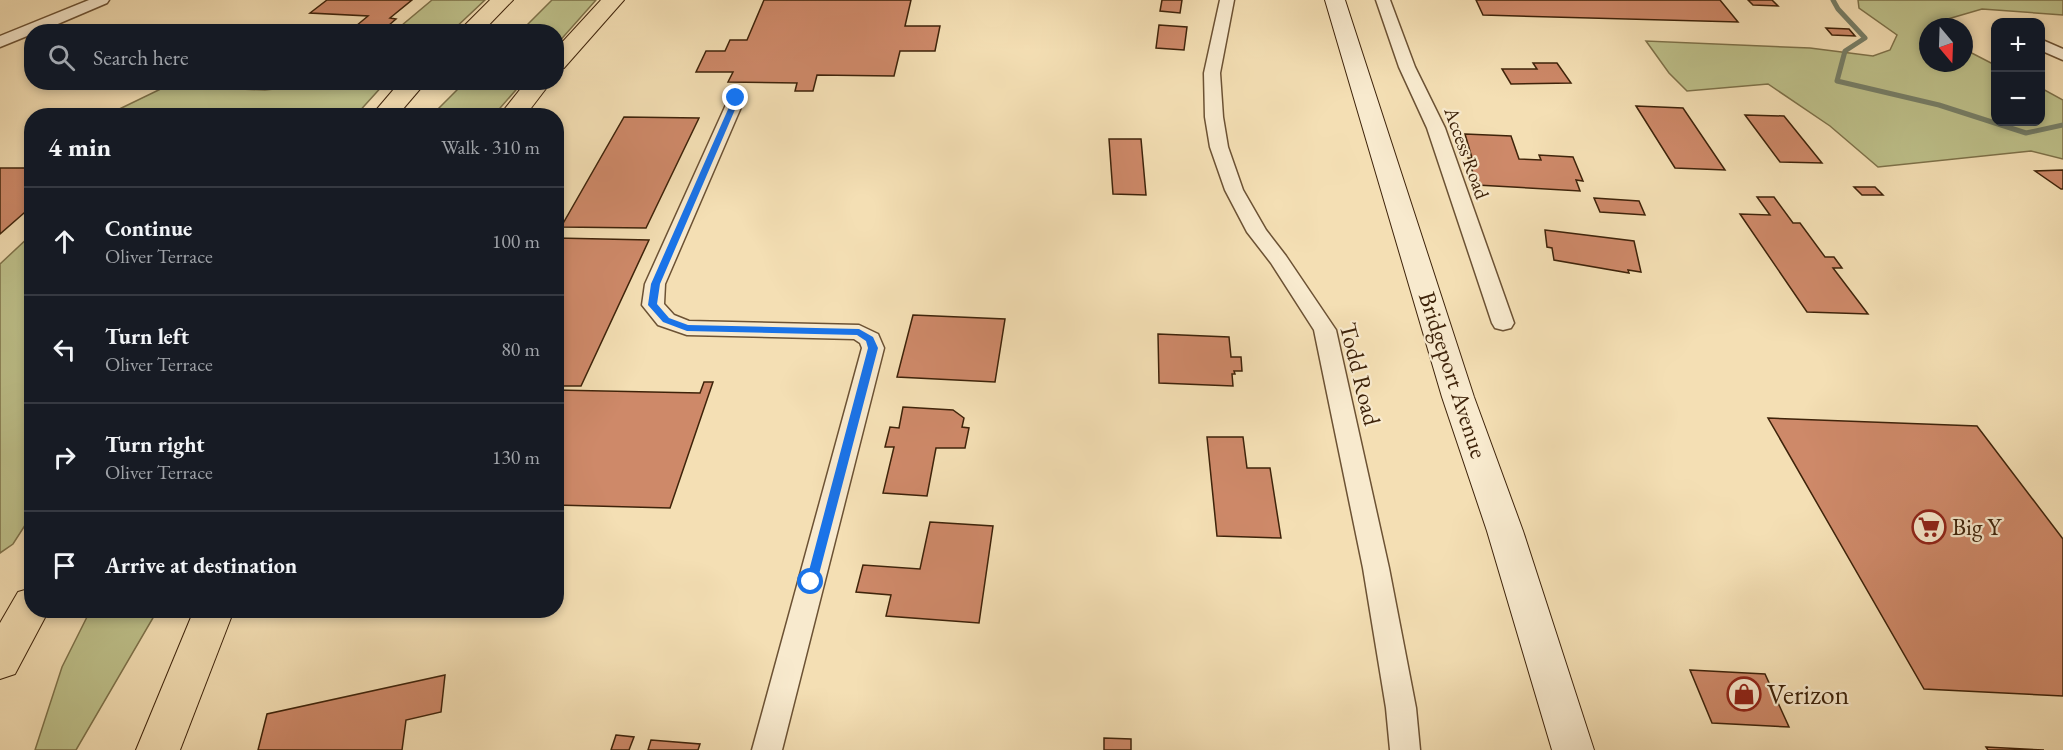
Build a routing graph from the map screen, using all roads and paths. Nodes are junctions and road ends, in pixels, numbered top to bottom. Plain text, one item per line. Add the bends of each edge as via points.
1 (102, 0) edge
2 (502, 0) edge
3 (613, 0) edge
4 (1227, 0) edge
5 (1335, 0) edge
6 (1383, 0) edge
7 (44, 24) edge
8 (477, 24) edge
9 (24, 32) edge
10 (0, 42) edge
11 (2045, 46) edge
12 (564, 54) edge
13 (2063, 55) edge
14 (406, 90) edge
15 (532, 90) edge
16 (736, 98) dead end
17 (390, 108) edge
18 (518, 108) edge
19 (1503, 323) dead end
20 (24, 618) edge
21 (211, 618) edge
22 (0, 661) edge
23 (158, 750) edge
24 (767, 750) edge
25 (1405, 750) edge
26 (1573, 750) edge

1 - 7 street
2 - 8 highway
3 - 12 highway
4 - 25 street, Todd Road via 1212,73 1219,147 1233,190 1257,232 1325,330 1376,568
5 - 26 main road, Bridgeport Avenue
6 - 19 street, Access Road via 1407,67 1437,128
9 - 10 street
11 - 13 street
14 - 17 highway
15 - 18 highway
16 - 24 street via 655,284 653,305 666,320 687,328 859,332 870,339 873,348
20 - 22 highway
21 - 23 highway

